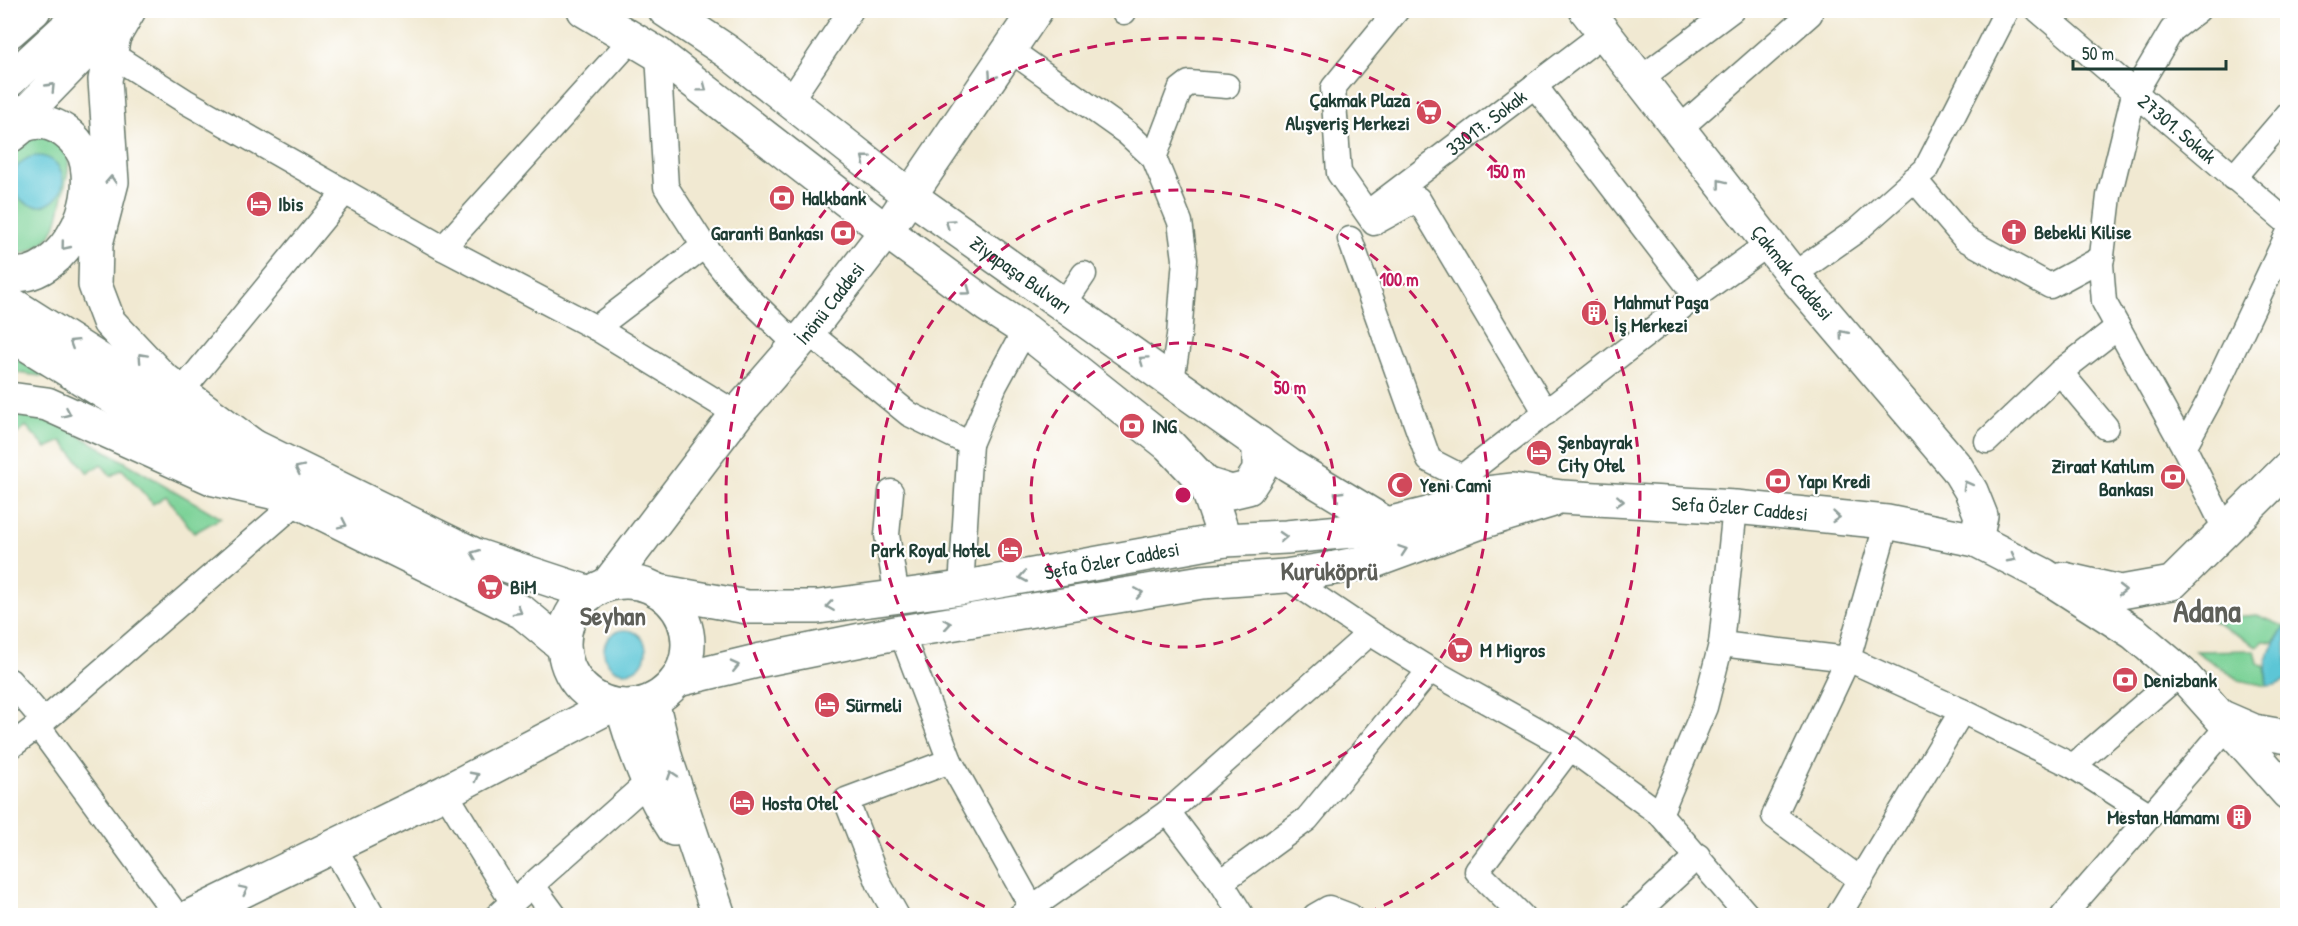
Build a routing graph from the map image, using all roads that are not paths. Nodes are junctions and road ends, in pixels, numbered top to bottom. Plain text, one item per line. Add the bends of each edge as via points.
1 (34, 10) edge
2 (86, 10) edge
3 (128, 10) edge
4 (584, 10) edge
5 (664, 10) edge
6 (851, 10) edge
7 (1036, 10) edge
8 (1397, 10) edge
9 (1732, 10) edge
10 (2007, 10) edge
11 (2038, 10) edge
12 (2198, 10) edge
13 (1809, 14) dead end
14 (1701, 21) edge
15 (1595, 22) edge
16 (10, 31) edge
17 (645, 46) junction
18 (1010, 50) junction
19 (111, 54) junction
20 (1640, 79) junction
21 (10, 80) edge
22 (1227, 86) dead end
23 (1535, 86) junction
24 (2134, 94) junction
25 (790, 102) junction
26 (2288, 114) edge
27 (10, 129) edge
28 (1679, 129) junction
29 (10, 136) edge
30 (1154, 159) junction
31 (2233, 178) junction
32 (1914, 179) junction
33 (345, 192) junction
34 (910, 196) junction
35 (1368, 213) junction
36 (2288, 223) edge
37 (886, 231) junction
38 (2288, 234) edge
39 (1350, 239) dead end
40 (1768, 244) junction
41 (704, 246) junction
42 (443, 248) junction
43 (2102, 258) junction
44 (1084, 273) dead end
45 (10, 274) edge
46 (1793, 275) junction
47 (1696, 296) junction
48 (10, 303) edge
49 (1064, 304) junction
50 (596, 327) junction
51 (2118, 327) junction
52 (1025, 330) junction
53 (10, 334) edge
54 (803, 339) junction
55 (2060, 372) junction
56 (1172, 380) junction
57 (10, 399) edge
58 (161, 402) junction
59 (1546, 413) junction
60 (737, 414) junction
61 (2106, 427) dead end
62 (1987, 441) dead end
63 (1258, 443) junction
64 (970, 444) junction
65 (2184, 447) junction
66 (2288, 468) edge
67 (1206, 484) junction
68 (891, 492) dead end
69 (1562, 497) junction
70 (289, 498) junction
71 (1735, 507) junction
72 (1902, 524) junction
73 (1388, 525) junction
74 (2226, 531) junction
75 (1225, 540) junction
76 (1977, 540) junction
77 (2044, 575) junction
78 (1285, 576) junction
79 (961, 588) junction
80 (599, 589) junction
81 (658, 591) junction
82 (897, 597) junction
83 (901, 632) junction
84 (1370, 633) junction
85 (1721, 644) junction
86 (563, 646) junction
87 (1848, 659) junction
88 (1430, 670) junction
89 (2181, 673) junction
90 (678, 680) junction
91 (10, 681) edge
92 (629, 704) junction
93 (1962, 711) junction
94 (2224, 720) junction
95 (40, 723) junction
96 (2288, 737) edge
97 (10, 747) edge
98 (1570, 748) junction
99 (950, 761) junction
100 (2073, 766) junction
101 (648, 782) junction
102 (445, 792) junction
103 (2288, 793) edge
104 (1168, 812) junction
105 (1660, 814) junction
106 (2151, 815) junction
107 (334, 847) junction
108 (1698, 856) junction
109 (703, 870) junction
110 (1861, 880) junction
111 (1221, 882) junction
112 (532, 886) junction
113 (505, 909) edge
114 (1025, 911) edge
115 (177, 915) edge
116 (191, 915) edge
117 (373, 915) edge
118 (555, 915) edge
119 (719, 915) edge
120 (897, 915) edge
121 (1242, 915) edge
122 (1315, 915) edge
123 (1350, 915) edge
124 (1522, 915) edge
125 (1633, 915) edge
126 (1748, 915) edge
127 (1838, 915) edge
128 (2062, 915) edge

1 - 16 main road
2 - 21 main road
3 - 19 main road via 114,36
27 -> 3 main road
4 - 17 main road
5 - 25 main road, Ziyapaşa Bulvarı via 728,52
6 - 25 street
7 - 18 main road, İnönü Caddesi
8 - 35 street via 1333,88 1339,173
9 - 14 street
10 - 32 street via 1926,169
11 - 24 street, 27301. Sokak
12 - 24 street via 2172,30
13 - 28 street
14 - 20 street
15 - 20 main road, Çakmak Caddesi
15 - 23 street, 33017. Sokak
17 -> 37 main road
17 - 41 street via 666,187
17 - 42 street
18 - 30 street via 1126,133
18 -> 34 main road, İnönü Caddesi
19 - 33 street
58 -> 19 main road via 162,378 109,322 95,285 96,244 112,182 105,80
20 - 28 main road, Çakmak Caddesi
22 - 30 street via 1190,83 1180,90
23 - 35 street, 33017. Sokak
23 - 47 street
24 - 31 street, 27301. Sokak
24 - 43 street via 2109,196
34 -> 25 main road, Ziyapaşa Bulvarı
26 - 31 street
40 -> 28 main road, Çakmak Caddesi
29 -> 45 main road via 26,125 50,122 63,130 80,147 87,164 88,194 82,221 65,248 45,267 21,276
30 - 56 street via 1180,222 1185,259
31 - 36 street, 27301. Sokak
32 - 43 street via 1965,239 2050,286
32 - 46 street via 1856,231
33 - 42 street
33 - 58 street
34 - 37 main road, İnönü Caddesi
49 -> 34 main road, Ziyapaşa Bulvarı
35 - 59 street via 1374,223 1418,199
37 -> 52 main road
37 - 54 main road, İnönü Caddesi
38 - 65 street
39 - 59 street via 1430,460 1462,477
40 - 46 main road, Çakmak Caddesi
40 - 47 street
41 - 50 street
41 - 54 street via 735,285
42 - 50 street
43 - 51 street via 2104,302
44 - 49 street
76 -> 46 main road, Çakmak Caddesi via 1981,516 1957,468
47 - 59 street
58 -> 48 main road
56 -> 49 main road, Ziyapaşa Bulvarı
50 - 60 street
51 - 55 street
51 - 65 street
52 - 64 street via 995,385
52 - 67 main road via 1168,445
53 - 58 main road
54 - 60 main road, İnönü Caddesi
54 - 64 street via 909,414
55 - 61 street
55 - 62 street
56 - 63 main road, Ziyapaşa Bulvarı
57 -> 70 main road via 47,404 214,479
58 - 70 main road via 210,458
80 -> 58 main road via 475,555
60 - 80 main road, İnönü Caddesi
63 - 67 main road via 1259,471 1248,488 1231,492
73 -> 63 main road, Ziyapaşa Bulvarı
64 - 79 street
65 - 74 street
66 - 74 main road
67 - 75 main road
68 - 82 street via 887,535
69 -> 71 main road, Sefa Özler Caddesi
69 - 73 main road, Sefa Özler Caddesi via 1513,490 1478,494
78 -> 69 main road, Sefa Özler Caddesi via 1377,560
70 -> 86 main road via 522,612
70 - 95 street
71 -> 72 main road, Sefa Özler Caddesi
71 - 85 street
72 - 76 main road, Sefa Özler Caddesi
72 - 87 street
75 -> 73 main road, Sefa Özler Caddesi
77 -> 74 main road via 2121,592 2172,583
75 -> 79 main road, Sefa Özler Caddesi
76 -> 77 main road, Sefa Özler Caddesi
77 - 89 main road via 2134,633
83 -> 78 main road, Sefa Özler Caddesi via 1202,582
78 - 84 street
79 - 82 main road, Sefa Özler Caddesi
80 - 81 main road via 629,582
80 - 86 main road via 576,608 566,626
82 -> 81 main road, Sefa Özler Caddesi via 818,607 747,607
81 - 90 main road via 680,612 688,632 688,653
90 -> 83 main road, Sefa Özler Caddesi
83 - 99 street
84 - 88 street
84 - 104 street
85 - 87 street
85 - 105 street via 1705,707
86 - 92 main road via 567,666 593,698
87 - 93 street
87 - 110 street via 1774,816
88 - 98 street
88 - 111 street via 1307,819
89 - 94 main road
89 - 100 street
90 - 92 main road via 670,690
91 - 95 street
92 - 101 main road via 632,742
102 -> 92 main road
109 -> 92 main road via 666,759
93 - 100 street
93 - 110 street
94 - 96 main road
94 - 103 main road
94 - 106 street
95 - 97 street
95 - 115 street
98 - 105 street
98 - 124 street via 1477,872
99 - 114 street
99 - 120 street via 846,800 879,884
100 - 106 street
101 - 109 main road
101 - 112 street
102 - 107 main road
102 - 113 street
104 - 111 street
104 - 114 street
105 - 108 street
106 - 128 street
116 -> 107 main road
107 - 117 street
108 - 125 street
108 - 126 street
109 - 119 main road
110 - 127 street
111 - 121 street
112 - 113 street
112 - 118 street
122 - 123 street via 1329,908

